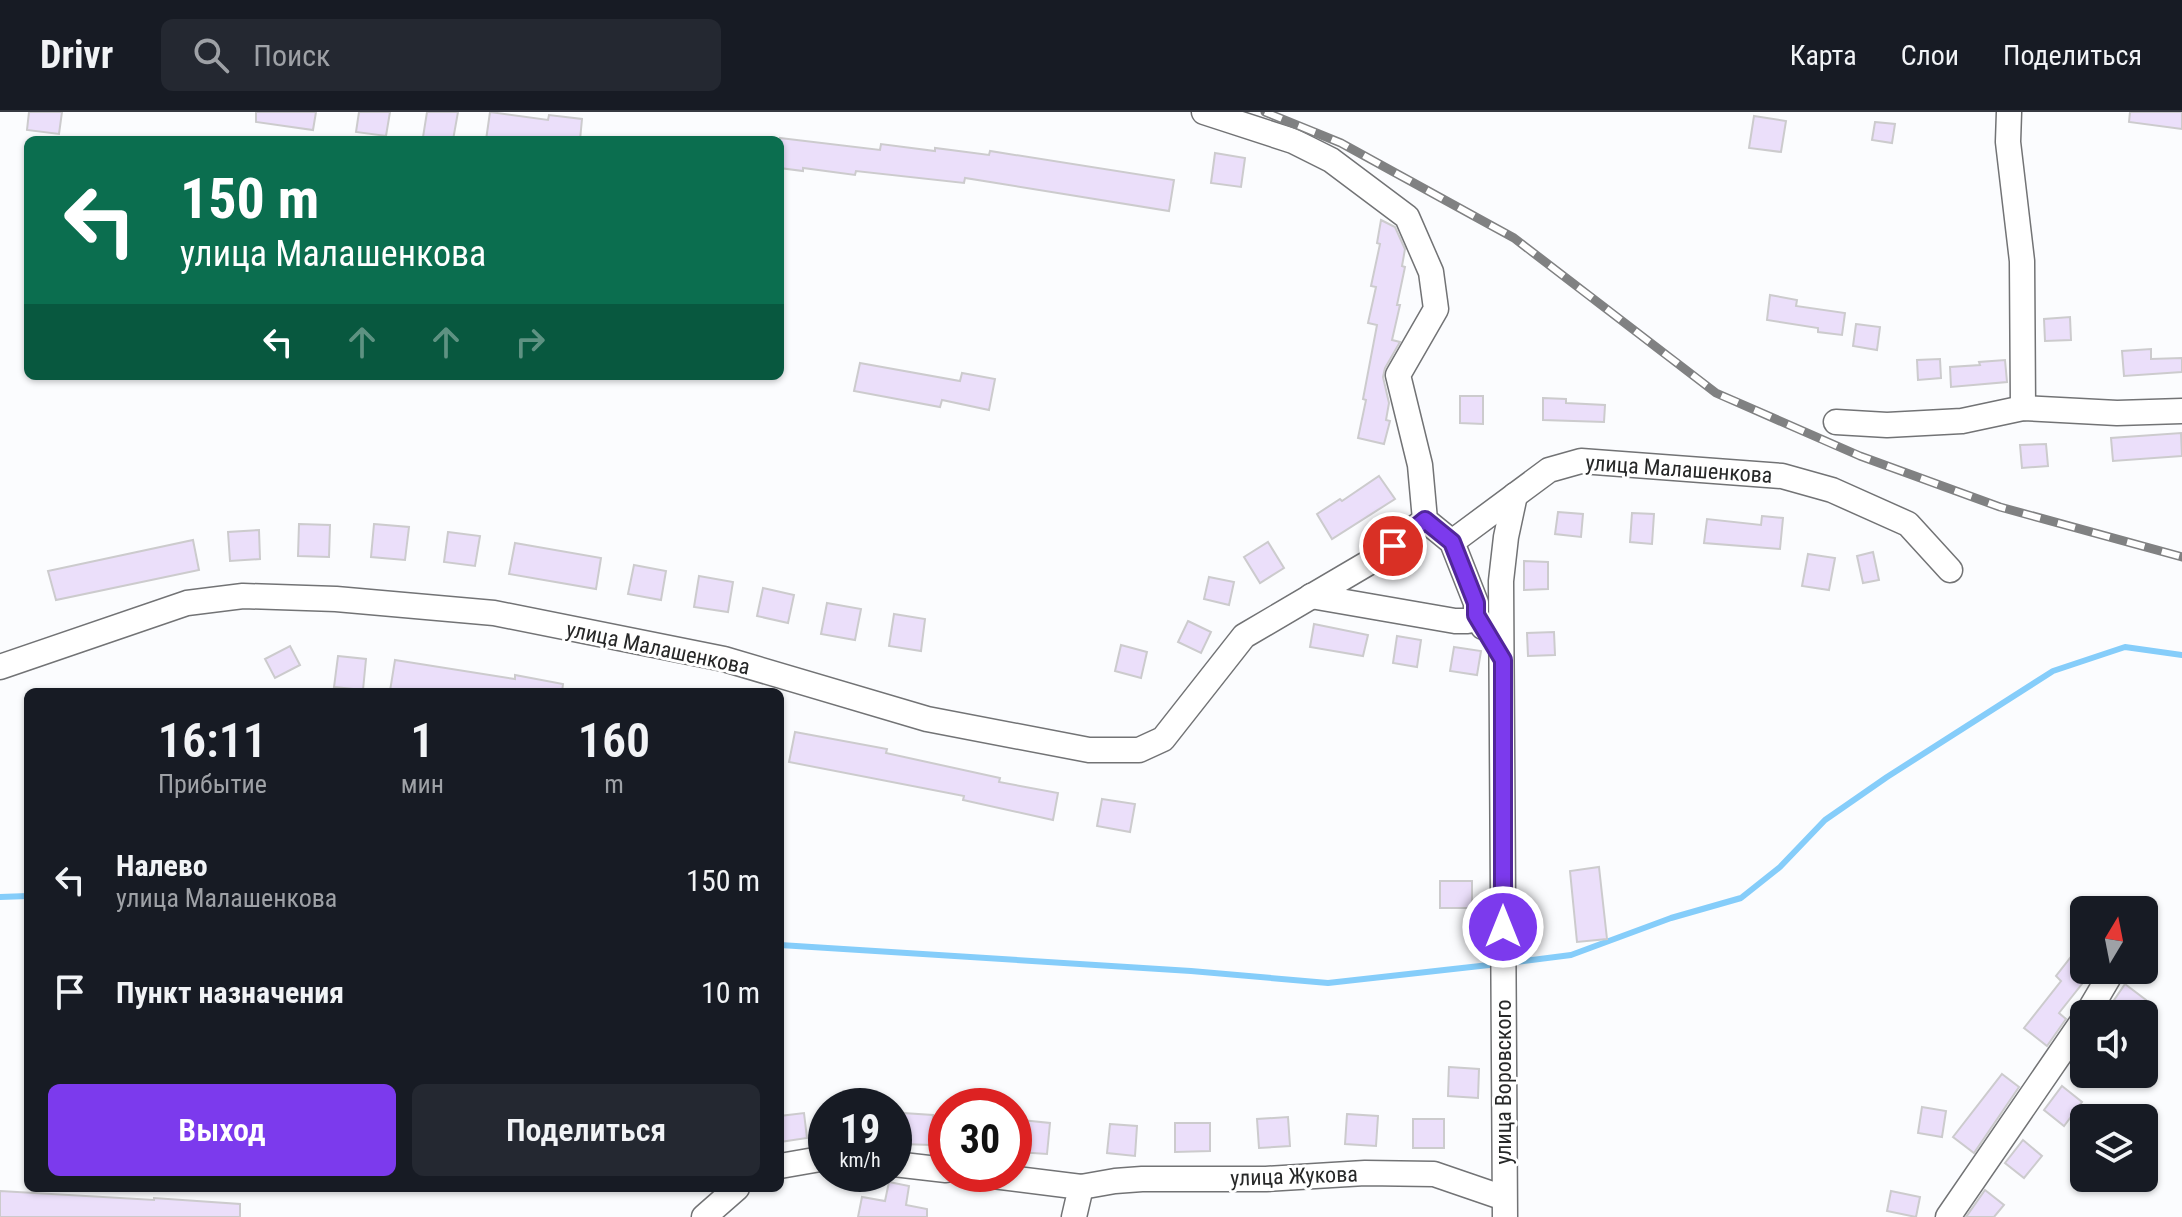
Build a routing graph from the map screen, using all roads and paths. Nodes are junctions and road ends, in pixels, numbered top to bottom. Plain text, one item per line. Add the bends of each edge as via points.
1 (1204, 112) edge
2 (2009, 112) edge
3 (2023, 408) junction
4 (2182, 411) edge
5 (1836, 422) dead end
6 (1515, 495) junction
7 (1425, 520) junction
8 (1452, 542) junction
9 (1950, 570) dead end
10 (1311, 596) junction
11 (1476, 615) junction
12 (1503, 660) junction
13 (0, 667) edge
14 (2070, 1039) edge
15 (808, 1161) edge
16 (784, 1165) edge
17 (1032, 1181) edge
18 (1081, 1187) junction
19 (732, 1192) edge
20 (1504, 1207) edge
21 (704, 1217) edge
22 (1074, 1217) edge
23 (1948, 1217) edge

1 - 7 street via 1331,160 1407,217 1431,272 1436,309 1398,375 1420,465
2 - 3 street via 2022,261
3 - 4 street
3 - 5 street via 1962,421
6 - 8 street, улица Малашенкова
6 - 9 street, улица Малашенкова via 1549,470 1581,461 1782,476 1832,490 1908,524
6 - 12 street, улица Воровского via 1501,581
7 - 8 street
7 - 10 street, улица Малашенкова via 1375,559
8 - 11 street
10 - 11 street via 1455,621
10 - 13 street, улица Малашенкова via 1244,636 1163,739 1139,750 1089,750 927,719 724,659 494,613 336,599 243,596 187,603
11 - 12 street
12 - 20 street, улица Воровского
14 - 23 street
15 - 16 street
17 - 18 street, улица Жукова
18 - 20 street, улица Жукова via 1142,1179 1434,1174
18 - 22 street
19 - 21 street

